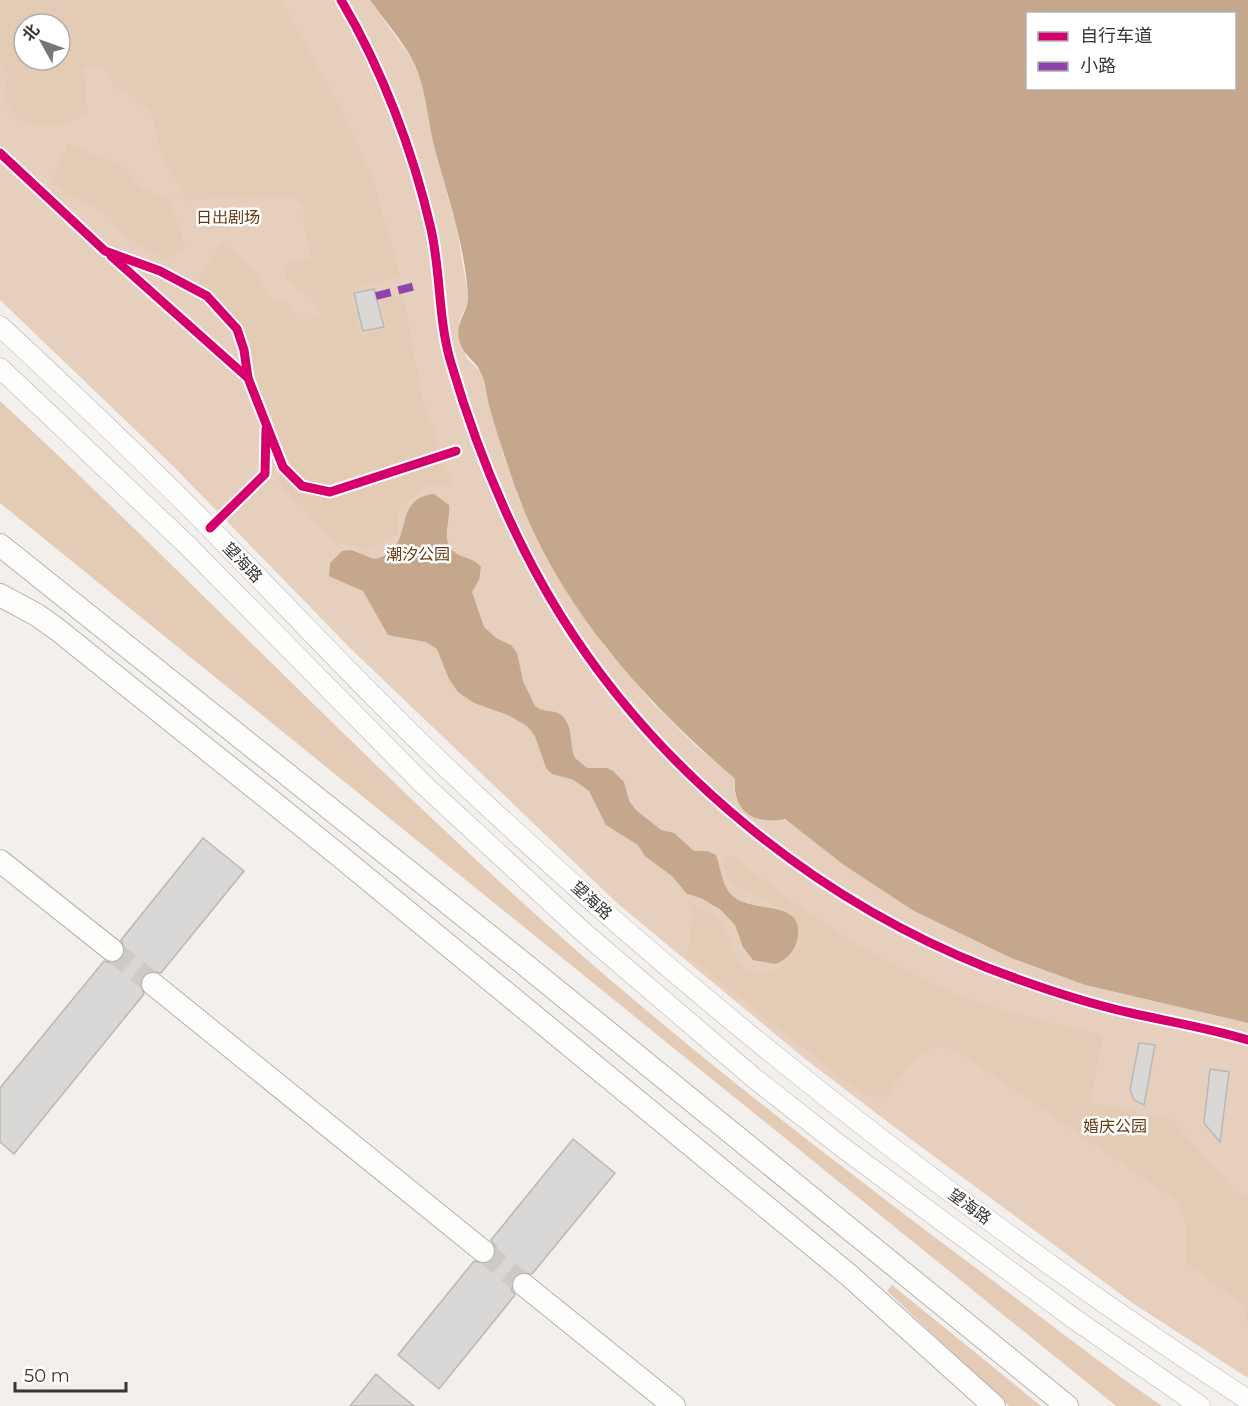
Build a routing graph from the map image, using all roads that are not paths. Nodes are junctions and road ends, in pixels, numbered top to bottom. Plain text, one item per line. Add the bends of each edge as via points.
1 (0, 326) edge
2 (0, 368) edge
3 (0, 545) edge
4 (0, 595) edge
5 (0, 861) edge
6 (112, 950) tunnel mouth
7 (153, 984) tunnel mouth
8 (483, 1251) tunnel mouth
9 (524, 1285) tunnel mouth
10 (1248, 1400) edge
11 (674, 1406) edge
12 (994, 1406) edge
13 (1067, 1406) edge
14 (1200, 1406) edge

1 - 10 main road, 望海路 via 147,465 432,753 602,910 866,1130 1071,1280
2 - 14 main road, 望海路 via 187,545 423,784 609,954 838,1144 1073,1318
3 - 13 highway via 518,959
4 - 12 highway via 58,630 345,861 850,1276
5 - 6 highway
7 - 8 highway
9 - 11 highway

